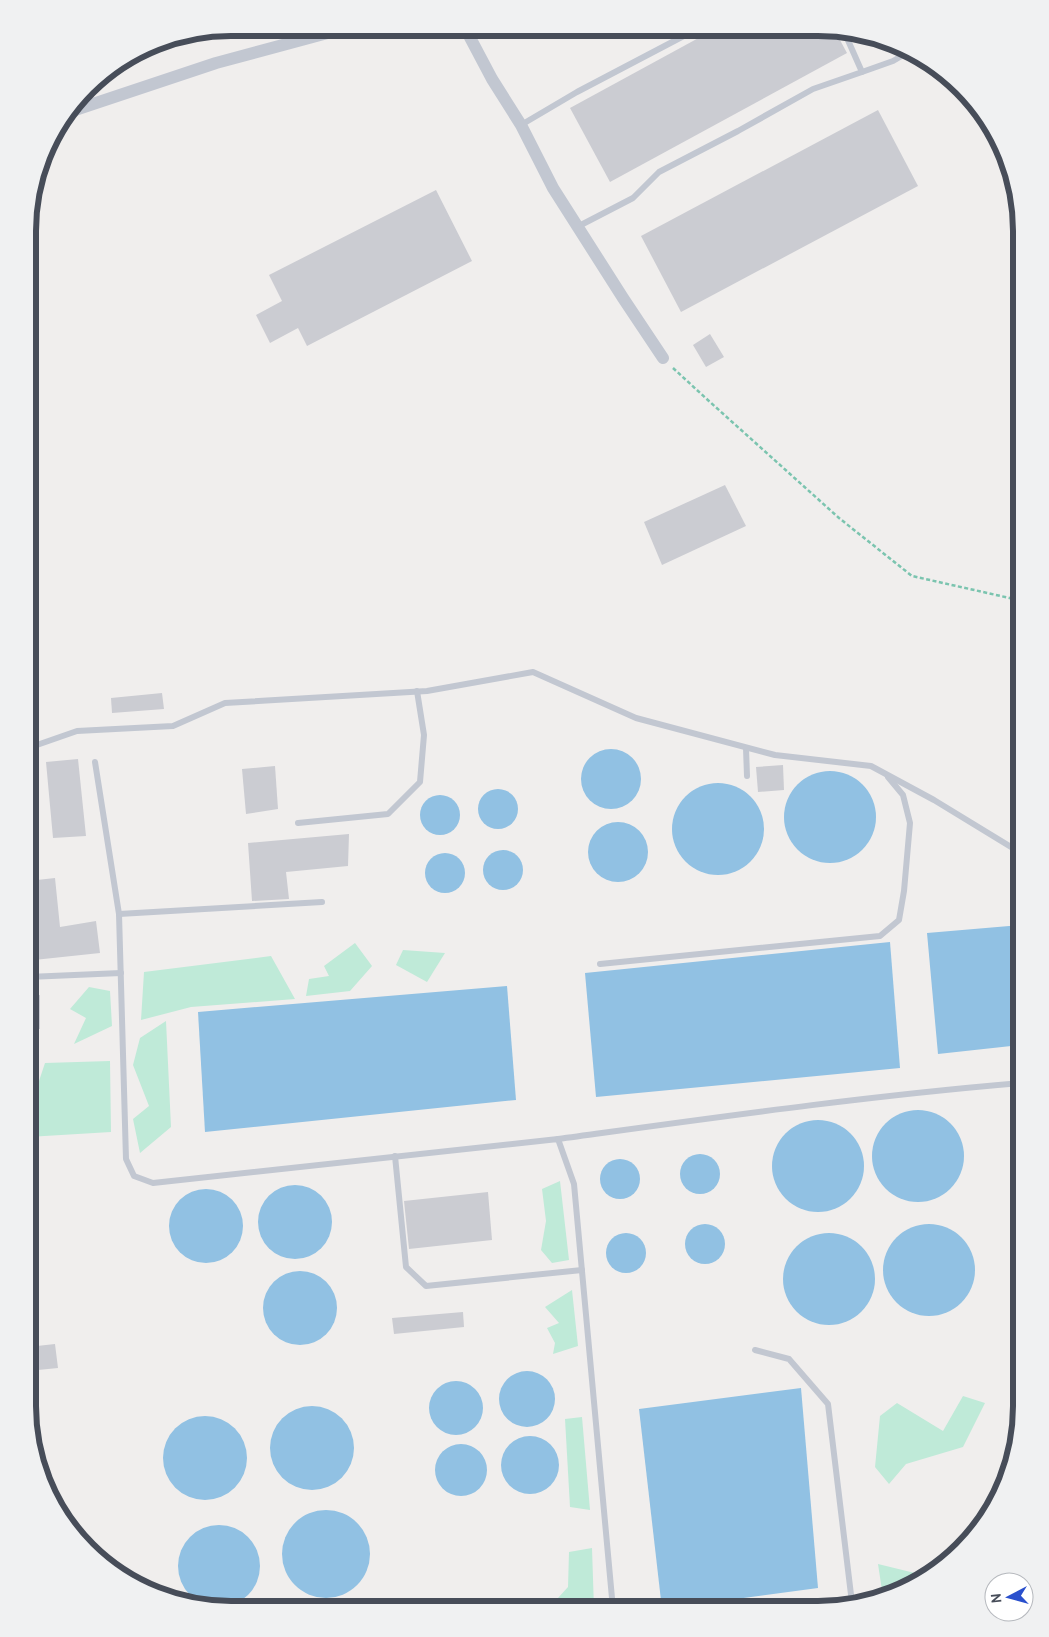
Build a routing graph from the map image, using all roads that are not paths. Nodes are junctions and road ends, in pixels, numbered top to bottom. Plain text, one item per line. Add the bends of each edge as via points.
1 (316, 36) edge
2 (469, 36) edge
3 (684, 36) edge
4 (847, 39) edge
5 (903, 56) edge
6 (862, 72) junction
7 (81, 108) edge
8 (521, 125) junction
9 (578, 227) junction
10 (663, 358) road end
11 (417, 691) junction
12 (36, 745) edge
13 (746, 748) junction
14 (95, 762) dead end
15 (886, 774) junction
16 (748, 776) dead end
17 (298, 823) dead end
18 (1013, 848) edge
19 (322, 902) dead end
20 (119, 914) junction
21 (600, 964) dead end
22 (121, 973) junction
23 (36, 977) edge
24 (1013, 1084) edge
25 (558, 1139) junction
26 (395, 1156) junction
27 (582, 1270) junction
28 (755, 1350) dead end
29 (851, 1598) edge
30 (611, 1601) edge

1 - 7 street via 216,63
2 - 8 street
3 - 8 lane
4 - 6 lane
5 - 6 lane
6 - 9 lane via 813,89 659,172 633,198
8 - 9 street via 553,188
9 - 10 street
11 - 12 lane via 225,703 173,726 77,731
11 - 13 lane via 533,672 636,718
11 - 17 lane via 424,735 420,782 388,814
13 - 15 lane via 775,755 871,766
13 - 16 lane
14 - 20 lane
15 - 18 lane
15 - 21 lane via 904,795 910,823 899,920 880,936
19 - 20 lane
20 - 22 lane
22 - 23 lane
22 - 26 lane via 126,1159 134,1176 153,1183
24 - 25 lane via 733,1115
25 - 26 lane
25 - 27 lane via 574,1184
26 - 27 lane via 406,1267 426,1286
27 - 30 lane
28 - 29 lane via 789,1359 828,1404

